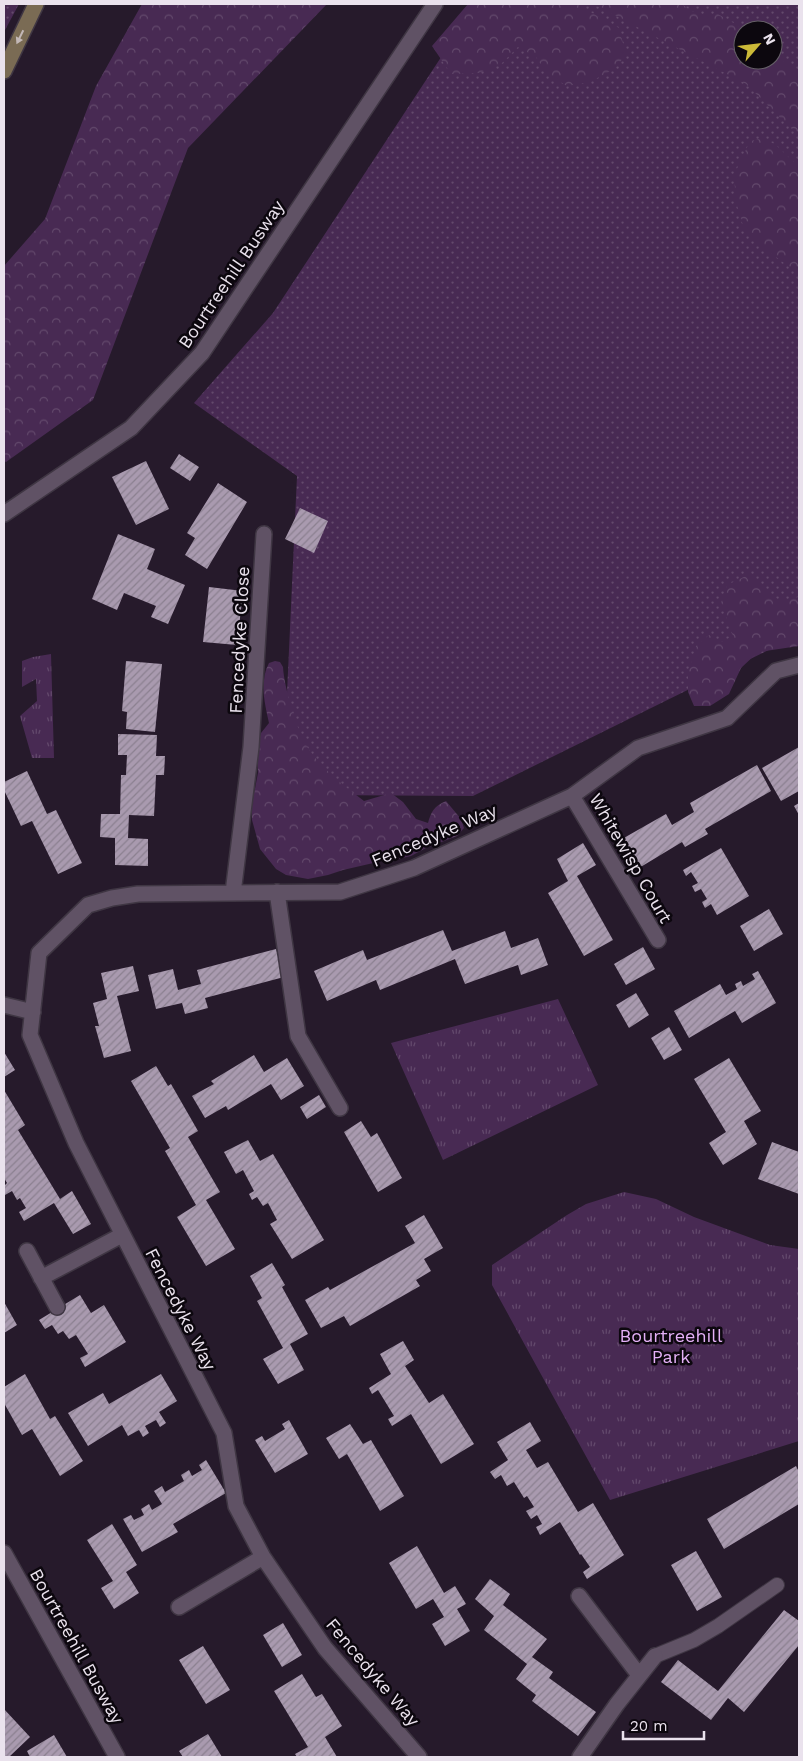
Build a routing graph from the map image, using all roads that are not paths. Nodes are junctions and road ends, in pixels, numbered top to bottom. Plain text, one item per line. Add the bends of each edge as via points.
1 (36, 4) edge
2 (435, 4) edge
3 (4, 71) edge
4 (4, 514) edge
5 (264, 534) dead end
6 (799, 665) edge
7 (572, 796) junction
8 (233, 892) junction
9 (276, 892) junction
10 (658, 940) dead end
11 (4, 1005) edge
12 (33, 1012) junction
13 (340, 1108) dead end
14 (122, 1235) junction
15 (27, 1252) dead end
16 (41, 1278) junction
17 (57, 1307) dead end
18 (4, 1553) edge
19 (263, 1557) junction
20 (777, 1585) dead end
21 (578, 1596) dead end
22 (180, 1607) dead end
23 (655, 1656) joint
24 (639, 1675) junction
25 (117, 1757) edge
26 (419, 1757) edge
27 (580, 1757) edge

1 -> 3 main road
2 - 4 street, Bourtreehill Busway via 202,352 131,428
5 - 8 street, Fencedyke Close via 251,747
6 - 7 street, Fencedyke Way via 776,672 727,718 638,748
7 - 9 street, Fencedyke Way via 414,868 340,892
7 - 10 street, Whitewisp Court
8 - 9 street, Fencedyke Way
8 - 12 street, Fencedyke Way via 138,894 88,905 39,953
9 - 13 street via 298,1036
11 - 12 street
12 - 14 street, Fencedyke Way via 30,1035 76,1144
14 - 16 street
14 - 19 street, Fencedyke Way via 224,1433 236,1506
15 - 16 street
16 - 17 street
18 - 25 street, Bourtreehill Busway
19 - 22 street
19 - 26 street, Fencedyke Way via 326,1648
20 - 23 lane via 694,1640
21 - 24 street
23 - 24 street
24 - 27 street

